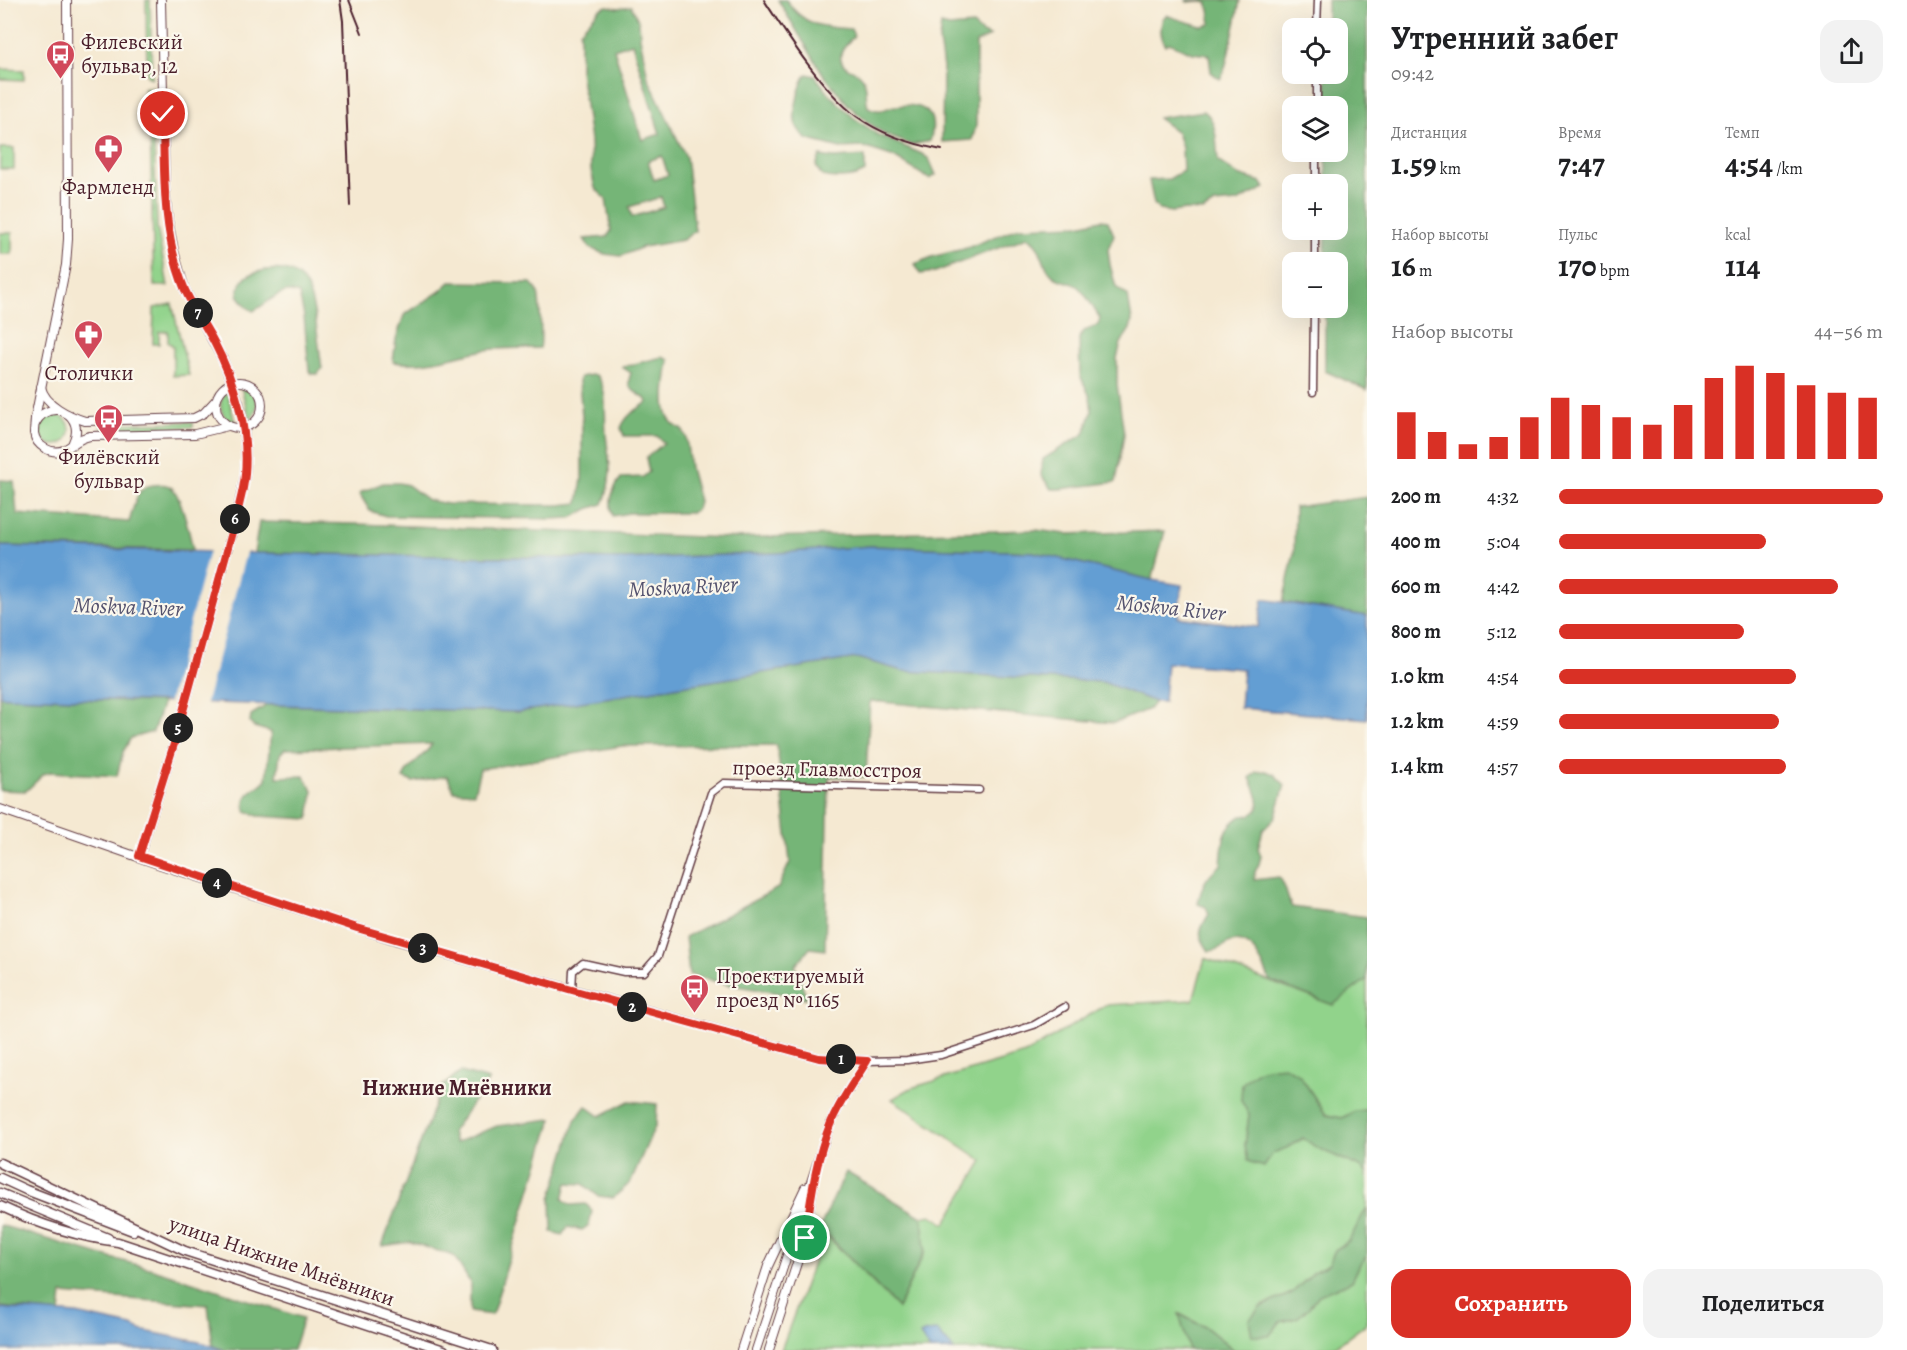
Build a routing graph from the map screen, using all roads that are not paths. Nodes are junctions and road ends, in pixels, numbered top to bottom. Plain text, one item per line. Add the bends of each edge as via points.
1 (66, 0) edge
2 (161, 0) edge
3 (1318, 0) edge
4 (1317, 18) edge
5 (1314, 318) edge
6 (232, 383) junction
7 (41, 386) junction
8 (1313, 392) dead end
9 (216, 400) junction
10 (66, 412) junction
11 (228, 426) junction
12 (34, 427) junction
13 (244, 428) junction
14 (72, 443) junction
15 (980, 790) dead end
16 (0, 810) edge
17 (139, 856) junction
18 (572, 990) junction
19 (1065, 1007) dead end
20 (867, 1061) junction
21 (0, 1162) edge
22 (818, 1162) junction
23 (0, 1178) edge
24 (0, 1194) edge
25 (0, 1206) edge
26 (118, 1242) junction
27 (170, 1244) junction
28 (377, 1313) junction
29 (373, 1327) junction
30 (444, 1350) edge
31 (492, 1350) edge
32 (741, 1350) edge
33 (756, 1350) edge
34 (769, 1350) edge

1 - 7 street via 69,239
2 - 6 street via 168,220 185,290
3 - 4 street
5 - 8 street
6 - 9 street via 220,391
6 - 13 street
6 - 13 street via 253,387 261,399 257,419
7 - 10 street via 47,401
7 - 12 street
9 - 10 street via 194,418 85,421
9 - 11 street via 217,414
10 - 12 street via 47,411
10 - 14 street via 76,425
11 - 13 street
11 - 14 street via 195,434 90,436
12 - 14 street via 36,439 46,449 60,451
13 - 17 street via 245,476 237,514
15 - 18 street, проезд Главмосстроя via 724,783 711,793 658,956 644,972 583,963 573,971
16 - 17 street
17 - 18 street via 387,938
18 - 20 street via 819,1058
19 - 20 street via 1034,1025 941,1055
20 - 22 street via 830,1124
21 - 27 main road, улица Нижние Мнёвники
22 - 32 street via 768,1266
22 - 33 street
22 - 34 street via 805,1238
23 - 27 main road
24 - 26 main road
25 - 26 main road, улица Нижние Мнёвники via 71,1234
26 - 29 main road, улица Нижние Мнёвники
27 - 28 main road, улица Нижние Мнёвники
28 - 29 street
28 - 31 main road, улица Нижние Мнёвники
29 - 30 main road, улица Нижние Мнёвники

